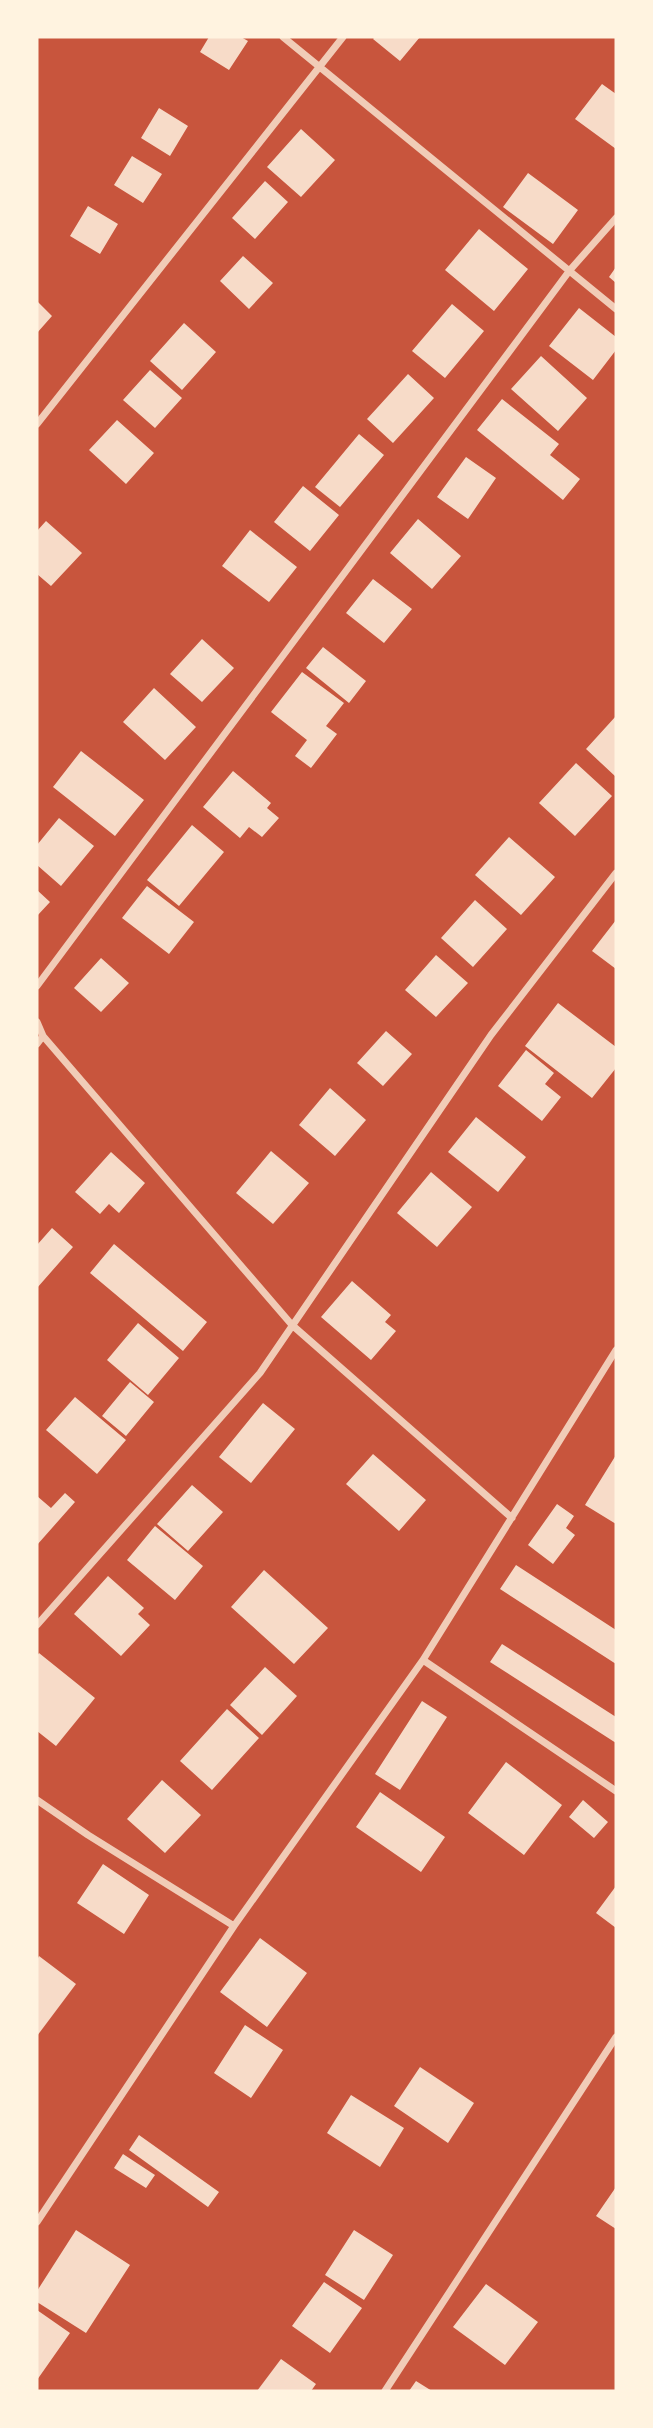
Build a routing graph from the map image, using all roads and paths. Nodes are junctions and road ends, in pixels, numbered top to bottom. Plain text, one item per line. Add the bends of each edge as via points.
1 (283, 37) edge
2 (343, 37) edge
3 (318, 65) junction
4 (616, 218) edge
5 (570, 270) junction
6 (616, 309) edge
7 (37, 424) edge
8 (616, 873) edge
9 (37, 986) edge
10 (37, 1022) edge
11 (43, 1036) junction
12 (37, 1044) edge
13 (292, 1325) junction
14 (616, 1350) edge
15 (512, 1518) junction
16 (37, 1625) edge
17 (423, 1660) junction
18 (616, 1791) edge
19 (37, 1800) edge
20 (234, 1926) junction
21 (616, 2036) edge
22 (37, 2222) edge
23 (385, 2391) edge

1 - 3 street
2 - 3 street
3 - 5 street
3 - 7 street
4 - 5 street
5 - 6 street
5 - 9 street
8 - 13 street via 491,1035
10 - 11 street
11 - 12 street
11 - 13 street
13 - 15 street
13 - 16 street via 260,1373
14 - 15 street
15 - 17 street
17 - 18 street
17 - 20 street
19 - 20 street
20 - 22 street
21 - 23 street

